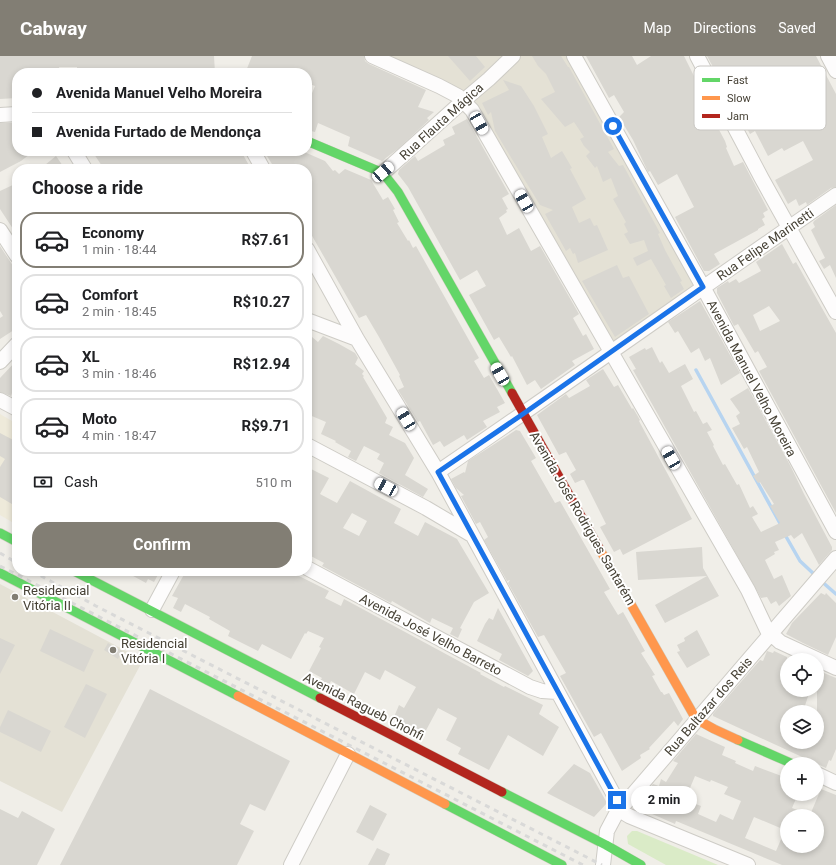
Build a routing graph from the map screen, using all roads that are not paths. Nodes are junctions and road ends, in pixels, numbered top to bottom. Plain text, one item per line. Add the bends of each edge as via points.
1 (372, 56) edge
2 (513, 56) edge
3 (574, 56) edge
4 (696, 56) edge
5 (828, 56) edge
6 (701, 66) edge
7 (836, 71) edge
8 (463, 101) junction
9 (12, 114) edge
10 (0, 115) edge
11 (737, 130) edge
12 (312, 143) edge
13 (383, 172) junction
14 (836, 196) edge
15 (790, 227) junction
16 (0, 230) edge
17 (12, 248) edge
18 (312, 258) edge
19 (703, 287) junction
20 (836, 312) edge
21 (312, 322) edge
22 (357, 339) junction
23 (12, 349) edge
24 (610, 352) junction
25 (0, 362) edge
26 (0, 400) edge
27 (12, 406) edge
28 (523, 414) junction
29 (312, 448) edge
30 (438, 472) junction
31 (450, 495) junction
32 (426, 508) junction
33 (836, 532) edge
34 (0, 533) edge
35 (471, 534) junction
36 (12, 539) edge
37 (836, 558) edge
38 (312, 571) edge
39 (0, 573) edge
40 (84, 576) edge
41 (170, 576) edge
42 (152, 610) junction
43 (770, 633) junction
44 (836, 668) edge
45 (557, 692) junction
46 (696, 719) junction
47 (348, 754) junction
48 (780, 758) edge
49 (824, 777) edge
50 (836, 783) edge
51 (621, 808) junction
52 (606, 846) junction
53 (291, 865) edge
54 (562, 865) edge
55 (603, 865) edge
56 (641, 865) edge
57 (748, 865) edge

1 - 8 street via 439,86
2 - 8 street, Rua Flauta Mágica
3 - 19 street, Avenida Manuel Velho Moreira
4 - 6 street
5 - 7 street
8 - 13 street, Rua Flauta Mágica
8 - 24 street via 472,110
9 - 10 street
11 - 15 street
12 - 13 main road
13 - 28 main road, Avenida José Rodrigues Santarém via 398,192
14 - 15 street, Rua Felipe Marinetti
15 - 19 street, Rua Felipe Marinetti
15 - 20 street
16 - 17 street
18 - 22 street
19 - 24 street, Rua Felipe Marinetti
19 - 33 street, Avenida Manuel Velho Moreira
21 - 22 street
22 - 30 street
23 - 25 street
24 - 28 street, Rua Felipe Marinetti
24 - 43 street via 748,590
26 - 27 street
28 - 30 street, Rua Felipe Marinetti
28 - 46 main road, Avenida José Rodrigues Santarém
29 - 32 street
30 - 31 street
31 - 32 street via 447,499
31 - 35 street
32 - 35 street
34 - 36 main road
35 - 45 street
37 - 43 street, Rua Baltazar dos Reis
38 - 45 street, Avenida José Velho Barreto via 530,687
39 - 47 main road
40 - 42 main road, Avenida Ragueb Chohfi
41 - 42 street
42 - 52 main road, Avenida Ragueb Chohfi
43 - 44 street via 780,642
43 - 46 street, Rua Baltazar dos Reis
45 - 51 street
46 - 48 main road
46 - 51 street, Rua Baltazar dos Reis
47 - 53 street
47 - 54 main road
49 - 50 street
51 - 52 street, Rua Baltazar dos Reis via 610,823
51 - 57 street via 629,816
52 - 55 street, Rua Baltazar dos Reis
52 - 56 main road, Avenida Ragueb Chohfi

